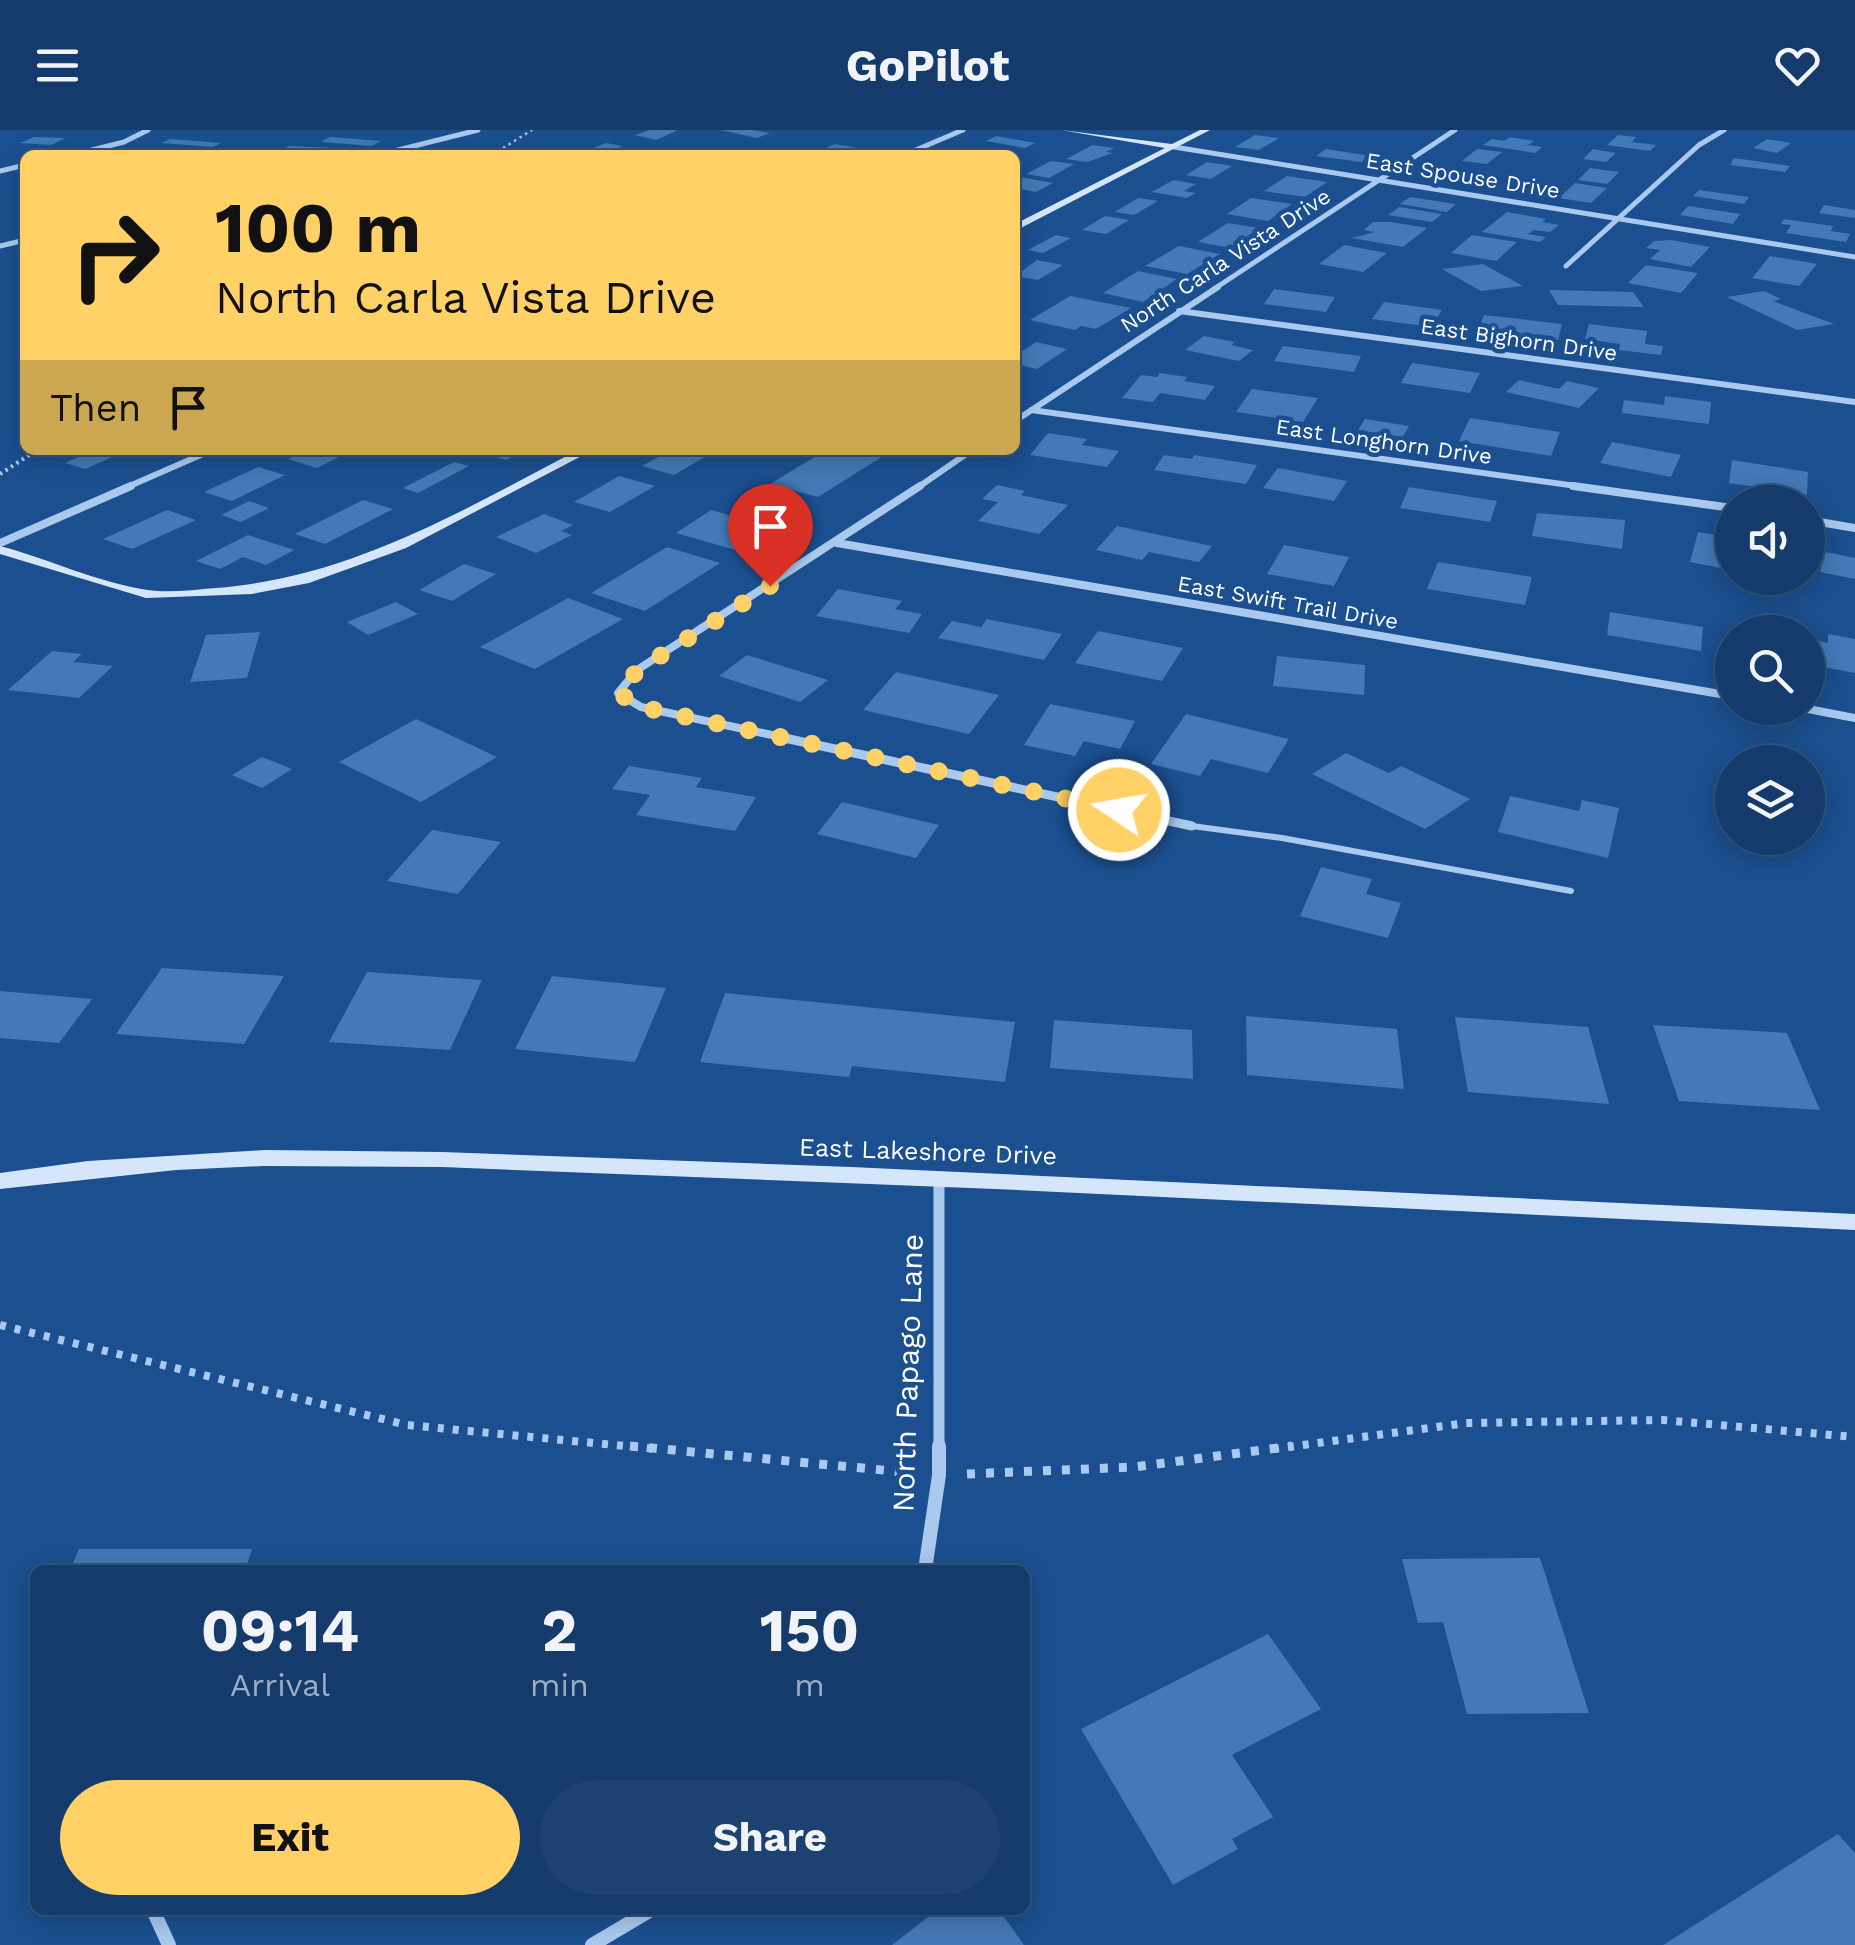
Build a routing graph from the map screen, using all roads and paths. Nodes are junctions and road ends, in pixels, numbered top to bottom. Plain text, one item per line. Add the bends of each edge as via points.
1 (148, 130) edge
2 (478, 130) edge
3 (532, 130) edge
4 (963, 130) edge
5 (1064, 130) edge
6 (1206, 130) edge
7 (1455, 130) edge
8 (1724, 130) edge
9 (1174, 147) junction
10 (92, 150) edge
11 (398, 150) edge
12 (500, 150) edge
13 (916, 150) edge
14 (1380, 180) junction
15 (1619, 218) junction
16 (1020, 225) edge
17 (1855, 257) edge
18 (1566, 266) dead end
19 (1179, 311) junction
20 (1855, 402) edge
21 (1031, 410) junction
22 (1020, 418) edge
23 (29, 455) edge
24 (201, 455) edge
25 (578, 455) edge
26 (965, 455) edge
27 (0, 474) edge
28 (1715, 506) edge
29 (1825, 523) edge
30 (1855, 528) edge
31 (837, 544) junction
32 (0, 546) edge
33 (1715, 693) edge
34 (1825, 712) edge
35 (1855, 718) edge
36 (1192, 826) joint
37 (1571, 891) dead end
38 (939, 1178) junction
39 (0, 1181) edge
40 (1855, 1222) edge
41 (926, 1565) edge
42 (154, 1915) edge
43 (643, 1915) edge
44 (168, 1945) edge
45 (592, 1945) edge

1 - 10 street
2 - 11 street
3 - 12 path
4 - 13 street
5 - 9 street, East Spouse Drive
6 - 9 street
7 - 14 street, North Carla Vista Drive
8 - 15 street
9 - 14 street, East Spouse Drive
9 - 16 street
14 - 15 street, East Spouse Drive
14 - 19 street, North Carla Vista Drive
15 - 17 street, East Spouse Drive
15 - 18 street
19 - 20 street, East Bighorn Drive
19 - 21 street, North Carla Vista Drive
21 - 22 street, North Carla Vista Drive
21 - 28 street, East Longhorn Drive
23 - 27 path
24 - 32 street
25 - 32 street via 351,569 284,586 149,594
26 - 31 street
29 - 30 street
31 - 33 street, East Swift Trail Drive
31 - 36 street via 638,670 618,693 641,707
34 - 35 street
36 - 37 lane
38 - 39 street, East Lakeshore Drive via 346,1158 90,1166
38 - 40 street, East Lakeshore Drive
38 - 41 street, North Papago Lane via 939,1475
42 - 44 street
43 - 45 street

